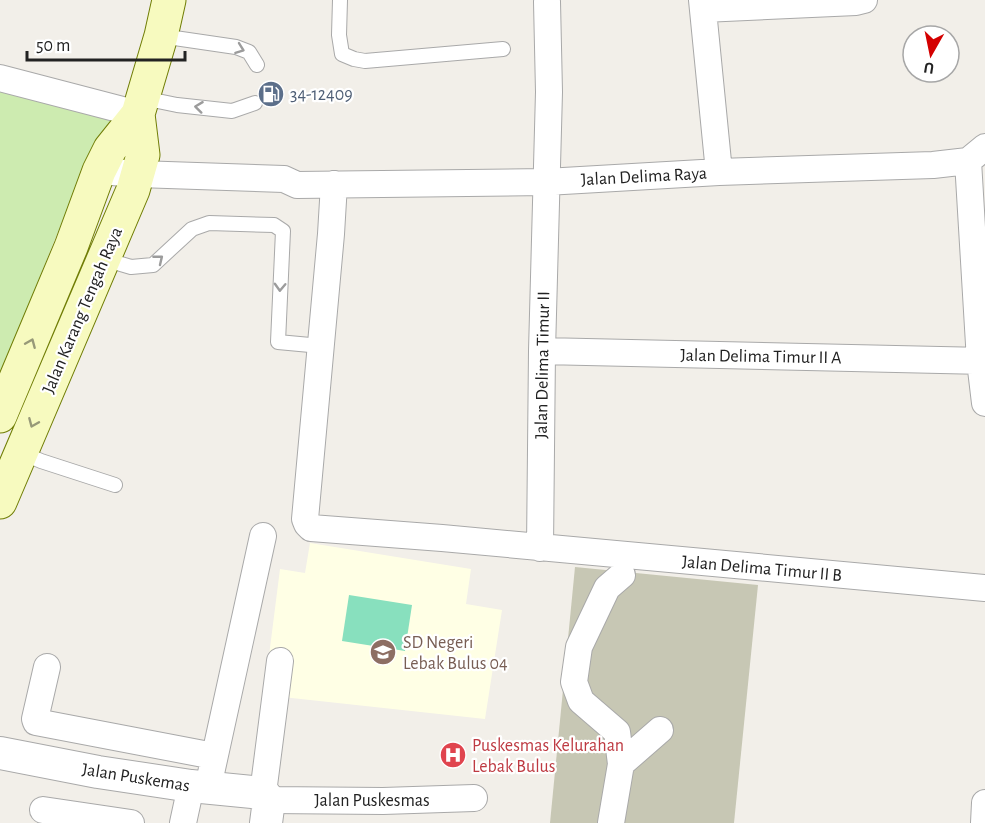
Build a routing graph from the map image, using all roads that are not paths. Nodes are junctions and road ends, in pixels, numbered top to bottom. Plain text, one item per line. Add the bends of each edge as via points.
1 (170, 0) edge
2 (340, 0) edge
3 (864, 0) edge
4 (547, 2) dead end
5 (703, 4) edge
6 (162, 36) junction
7 (503, 49) dead end
8 (257, 65) dead end
9 (0, 78) edge
10 (255, 103) dead end
11 (141, 106) junction
12 (977, 154) edge
13 (719, 172) junction
14 (97, 179) junction
15 (135, 182) junction
16 (546, 182) junction
17 (313, 185) junction
18 (104, 259) junction
19 (321, 345) junction
20 (542, 351) junction
21 (983, 361) edge
22 (985, 403) edge
23 (0, 416) edge
24 (20, 452) junction
25 (115, 485) dead end
26 (0, 502) edge
27 (263, 536) dead end
28 (540, 548) junction
29 (622, 575) dead end
30 (985, 588) edge
31 (280, 661) dead end
32 (47, 667) dead end
33 (660, 730) dead end
34 (0, 753) edge
35 (214, 756) junction
36 (621, 764) junction
37 (207, 787) junction
38 (474, 798) dead end
39 (264, 802) edge
40 (985, 803) edge
41 (43, 810) dead end
42 (131, 823) edge
43 (183, 823) edge
44 (611, 823) edge
45 (984, 823) edge

1 - 6 main road, Jalan Karang Tengah Raya
2 - 7 lane via 342,54 354,59
3 - 5 street
4 - 16 street, Jalan Delima Timur II
5 - 13 street
6 -> 8 lane via 236,47 249,52
6 - 11 main road, Jalan Karang Tengah Raya
9 - 11 street
10 -> 11 lane via 232,111
11 - 14 main road, Jalan Karang Tengah Raya via 110,149
11 - 15 main road, Jalan Karang Tengah Raya via 143,155
12 - 13 street, Jalan Delima Raya via 933,165
12 - 21 street
13 - 16 street, Jalan Delima Raya
14 - 15 street, Jalan Delima Raya
23 -> 14 main road, Jalan Karang Tengah Raya
15 - 17 street, Jalan Delima Raya via 285,179
15 - 18 main road, Jalan Karang Tengah Raya
16 - 17 street, Jalan Delima Raya
16 - 20 street, Jalan Delima Timur II
17 - 19 street via 331,234
18 -> 19 lane via 131,267 153,265 192,229 209,223 274,225 283,231 278,342
18 -> 24 main road, Jalan Karang Tengah Raya
19 - 28 street, Jalan Delima Timur II B via 305,519 311,528
20 - 21 street, Jalan Delima Timur II A
20 - 28 street, Jalan Delima Timur II
21 - 22 street
24 - 25 lane
24 - 26 main road, Jalan Karang Tengah Raya
27 - 35 street
28 - 30 street, Jalan Delima Timur II B
29 - 36 street via 607,588 579,647 574,682 580,701 617,732
31 - 39 street
32 - 35 street via 36,723
33 - 36 street
34 - 37 street, Jalan Puskemas
35 - 37 street
36 - 44 street
37 - 39 street, Jalan Puskemas
37 - 43 street
38 - 39 street, Jalan Puskesmas
40 - 45 street
41 - 42 street

